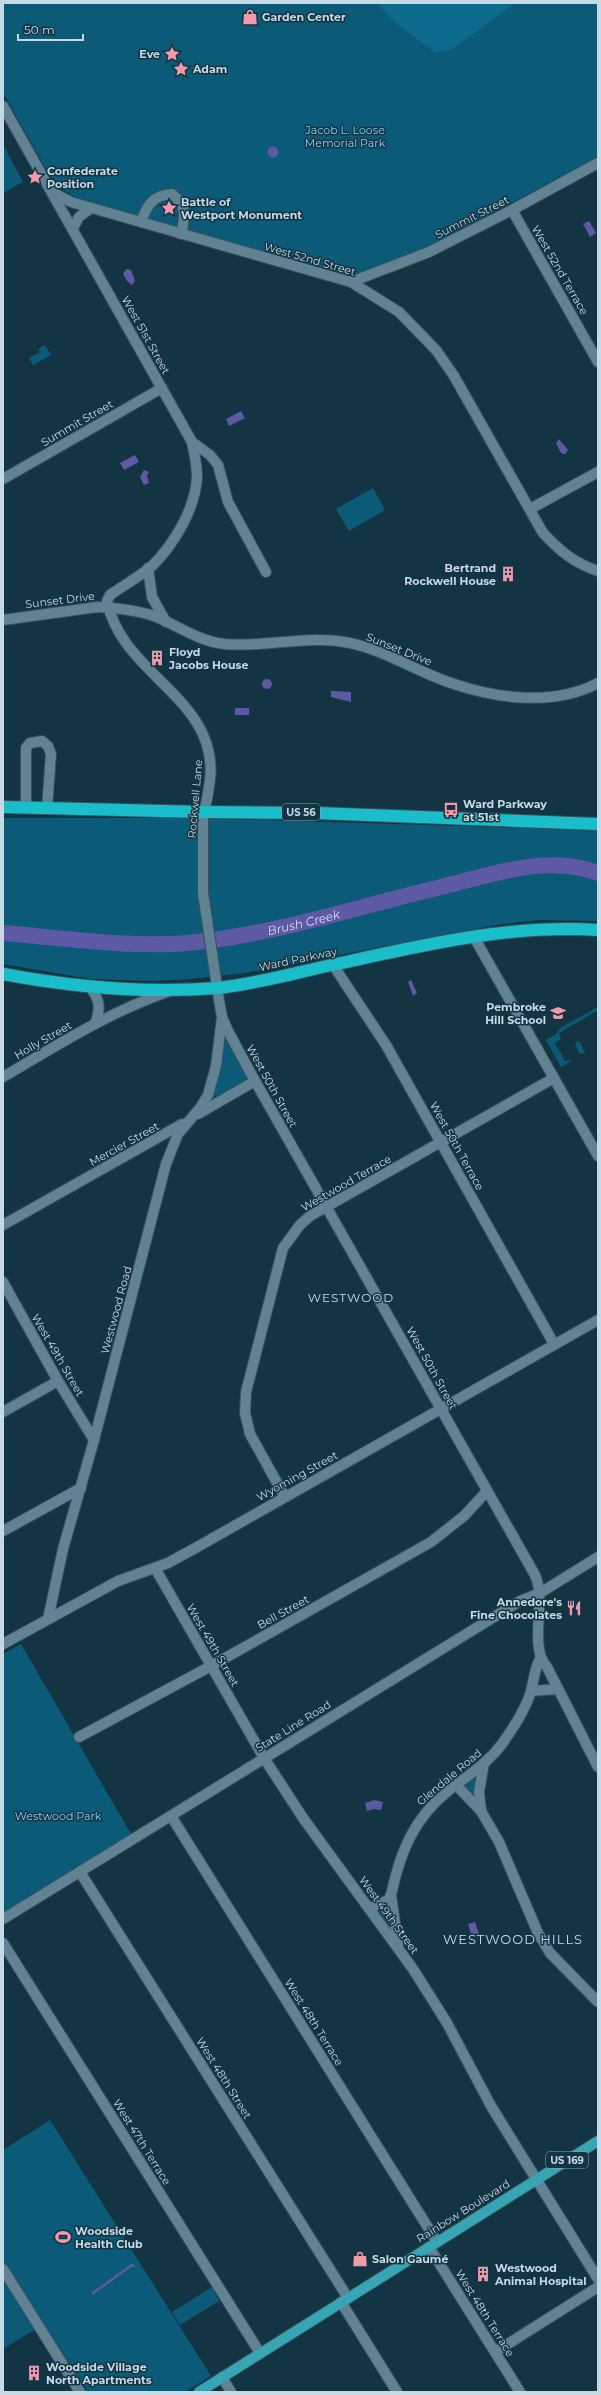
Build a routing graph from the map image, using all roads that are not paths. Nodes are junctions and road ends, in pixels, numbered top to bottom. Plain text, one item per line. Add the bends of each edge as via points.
1 (3, 106) edge
2 (598, 163) edge
3 (52, 192) junction
4 (92, 208) junction
5 (512, 210) junction
6 (141, 222) junction
7 (73, 228) junction
8 (181, 234) junction
9 (351, 282) junction
10 (598, 362) edge
11 (162, 388) junction
12 (192, 442) junction
13 (598, 472) edge
14 (3, 479) edge
15 (530, 509) junction
16 (148, 568) junction
17 (598, 571) edge
18 (266, 572) dead end
19 (109, 607) junction
20 (3, 620) edge
21 (166, 622) junction
22 (598, 682) edge
23 (12, 808) edge
24 (47, 808) junction
25 (203, 812) junction
26 (598, 824) edge
27 (598, 930) edge
28 (474, 937) junction
29 (332, 965) junction
30 (3, 974) edge
31 (90, 987) junction
32 (172, 988) junction
33 (217, 988) junction
34 (222, 1017) junction
35 (95, 1024) junction
36 (3, 1076) edge
37 (554, 1078) junction
38 (255, 1082) junction
39 (190, 1119) junction
40 (441, 1142) junction
41 (598, 1156) edge
42 (327, 1207) junction
43 (3, 1225) edge
44 (3, 1282) edge
45 (7, 1297) edge
46 (598, 1320) edge
47 (554, 1344) junction
48 (58, 1381) junction
49 (441, 1409) junction
50 (3, 1412) edge
51 (94, 1440) junction
52 (81, 1488) junction
53 (486, 1491) junction
54 (285, 1497) junction
55 (3, 1531) edge
56 (598, 1557) edge
57 (155, 1568) junction
58 (540, 1593) junction
59 (48, 1619) junction
60 (3, 1644) edge
61 (540, 1659) junction
62 (211, 1666) junction
63 (558, 1689) junction
64 (531, 1692) junction
65 (79, 1737) dead end
66 (264, 1758) junction
67 (484, 1763) junction
68 (598, 1767) edge
69 (456, 1785) junction
70 (481, 1811) junction
71 (171, 1816) junction
72 (80, 1872) junction
73 (391, 1895) junction
74 (371, 1908) junction
75 (3, 1919) edge
76 (3, 1943) edge
77 (399, 1948) junction
78 (598, 2002) edge
79 (598, 2141) edge
80 (536, 2179) junction
81 (433, 2244) junction
82 (3, 2269) edge
83 (598, 2279) edge
84 (598, 2287) edge
85 (344, 2300) junction
86 (495, 2352) junction
87 (260, 2353) junction
88 (222, 2377) junction
89 (80, 2392) edge
90 (199, 2392) edge
91 (231, 2392) edge
92 (396, 2392) edge
93 (520, 2392) edge

1 - 3 street, West 51st Street
2 - 5 street, Summit Street
3 - 4 street, West 52nd Street via 71,202
3 - 7 street, West 51st Street
4 - 6 street, West 52nd Street
4 - 7 street via 79,217
5 - 9 street, Summit Street via 428,252
5 - 10 street, West 52nd Terrace
6 - 8 street, West 52nd Street
6 - 8 street via 146,206 154,199 172,194 181,201 184,210
7 - 11 street, West 51st Street
8 - 9 street, West 52nd Street
9 - 15 street, West 52nd Street via 399,312 436,350 454,376
11 - 12 street, West 51st Street
11 - 14 street, Summit Street
12 - 16 street via 197,474 196,490 190,510 183,525
12 - 18 street, West 51st Street via 210,455 218,465 228,502
13 - 15 street
15 - 17 street, West 52nd Street via 543,533 561,553 581,565
16 - 19 street via 110,595
16 - 21 street via 152,597
19 - 20 street, Sunset Drive
19 - 21 street, Sunset Drive
19 - 25 street, Rockwell Lane via 118,630 131,651 196,718 202,729 211,756 207,804
21 - 22 street, Sunset Drive via 198,637 222,644 316,639 350,643 372,649 453,684 494,694 530,698 561,695
23 - 24 highway, US 56
23 - 24 street via 26,748 30,743 42,740 51,754
24 - 25 highway, US 56
25 - 26 highway, US 56 via 317,812
25 - 33 street, Rockwell Lane via 202,874 205,917
27 - 28 highway, Ward Parkway via 520,931
28 - 29 highway, Ward Parkway
28 - 37 street
29 - 33 highway, Ward Parkway via 278,978
29 - 40 street, West 50th Terrace via 370,1018
30 - 31 highway, Ward Parkway
31 - 32 highway, Ward Parkway
31 - 35 street via 100,1003
32 - 33 highway, Ward Parkway
32 - 35 street, Holly Street
33 - 34 street, West 50th Street
34 - 38 street, West 50th Street
34 - 39 street, Westwood Road via 216,1066 208,1096
35 - 36 street, Holly Street
37 - 40 street, Westwood Terrace
37 - 41 street
38 - 39 street, Mercier Street
38 - 42 street, West 50th Street
39 - 43 street, Mercier Street
39 - 51 street, Westwood Road via 178,1134 166,1164
40 - 42 street, Westwood Terrace
40 - 47 street, West 50th Terrace
42 - 49 street, West 50th Street
42 - 54 street, Westwood Terrace via 300,1224 283,1248 246,1392 246,1418 250,1434
44 - 45 street, West 49th Street
45 - 48 street, West 49th Street
46 - 47 street, Wyoming Street
47 - 49 street, Wyoming Street
48 - 50 street
48 - 51 street, West 49th Street
49 - 53 street, West 50th Street
49 - 54 street, Wyoming Street
51 - 52 street, Westwood Road
52 - 55 street
52 - 59 street, Westwood Road via 63,1549
53 - 58 street, West 50th Street via 535,1575
53 - 62 street, Bell Street via 464,1516 430,1542
54 - 57 street, Wyoming Street
56 - 58 street, State Line Road
57 - 59 street, Wyoming Street via 118,1581
57 - 62 street, West 49th Street
58 - 61 street, West 50th Street
58 - 66 street, State Line Road via 520,1601
59 - 60 street, Wyoming Street
61 - 63 street via 548,1667
61 - 64 street, Glendale Road
62 - 65 street, Bell Street
62 - 66 street, West 49th Street
63 - 64 street
63 - 68 street
64 - 67 street, Glendale Road via 515,1724 491,1758
66 - 71 street, State Line Road
66 - 74 street, West 49th Street via 303,1818
67 - 69 street, Glendale Road
67 - 70 street via 479,1792
69 - 70 street
69 - 73 street, Glendale Road via 432,1804 408,1838 397,1867
70 - 78 street via 510,1863 538,1933 550,1953
71 - 72 street, State Line Road
71 - 81 street, West 48th Terrace
72 - 75 street, State Line Road
72 - 85 street, West 48th Street
73 - 74 street via 388,1900
73 - 77 street, Glendale Road
74 - 77 street, West 49th Street
76 - 87 street, West 47th Terrace
77 - 80 street, West 49th Street via 448,2023 491,2106
79 - 80 main road, Rainbow Boulevard / US 169
80 - 81 main road, Rainbow Boulevard / US 169
80 - 83 street, West 49th Street
81 - 85 main road, Rainbow Boulevard / US 169
81 - 86 street, West 48th Terrace
82 - 89 street
84 - 86 street
85 - 87 main road, Rainbow Boulevard / US 169
85 - 92 street, West 48th Street
86 - 93 street, West 48th Terrace
87 - 88 main road, Rainbow Boulevard / US 169
88 - 90 main road, Rainbow Boulevard / US 169
88 - 91 street

